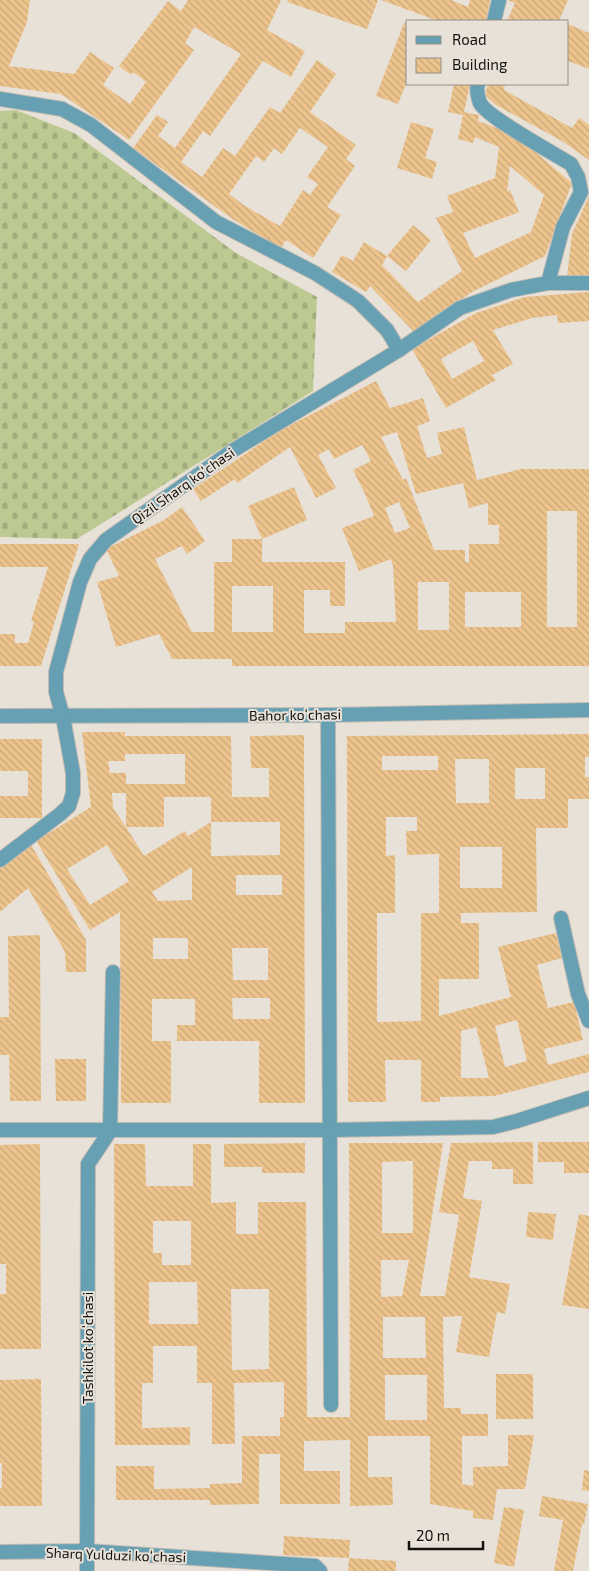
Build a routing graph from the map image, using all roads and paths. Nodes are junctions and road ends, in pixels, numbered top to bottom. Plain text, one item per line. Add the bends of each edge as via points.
1 (499, 0) edge
2 (494, 20) edge
3 (478, 85) edge
4 (0, 99) edge
5 (548, 283) junction
6 (589, 283) edge
7 (399, 350) junction
8 (589, 710) edge
9 (328, 715) junction
10 (0, 716) edge
11 (63, 717) junction
12 (0, 860) edge
13 (561, 918) dead end
14 (112, 972) dead end
15 (589, 1021) edge
16 (589, 1098) edge
17 (0, 1130) edge
18 (331, 1130) junction
19 (110, 1131) junction
20 (331, 1405) dead end
21 (87, 1551) junction
22 (0, 1552) edge
23 (87, 1571) edge
24 (320, 1571) edge

1 - 2 street
3 - 5 street via 481,104 492,116 570,164 578,177 580,192 563,227
4 - 7 street via 62,109 91,125 216,222 315,273 358,301 388,330
5 - 6 street, Qizil Sharq koʻchasi
5 - 7 street, Qizil Sharq koʻchasi via 511,290 460,308
7 - 11 street, Qizil Sharq koʻchasi via 232,451 106,540 90,560 80,582 56,672 56,692
8 - 9 street, Bahor koʻchasi
9 - 11 street, Bahor koʻchasi
9 - 18 street
10 - 11 street, Bahor koʻchasi
11 - 12 street, Qizil Sharq koʻchasi via 73,773 69,806
13 - 15 street via 578,994
14 - 19 street
16 - 18 street via 493,1127
17 - 19 street
18 - 19 street
18 - 20 street
19 - 21 street, Tashkilot koʻchasi via 88,1164
21 - 22 street, Sharq Yulduzi koʻchasi
21 - 23 street, Tashkilot koʻchasi
21 - 24 street, Sharq Yulduzi koʻchasi via 315,1566

